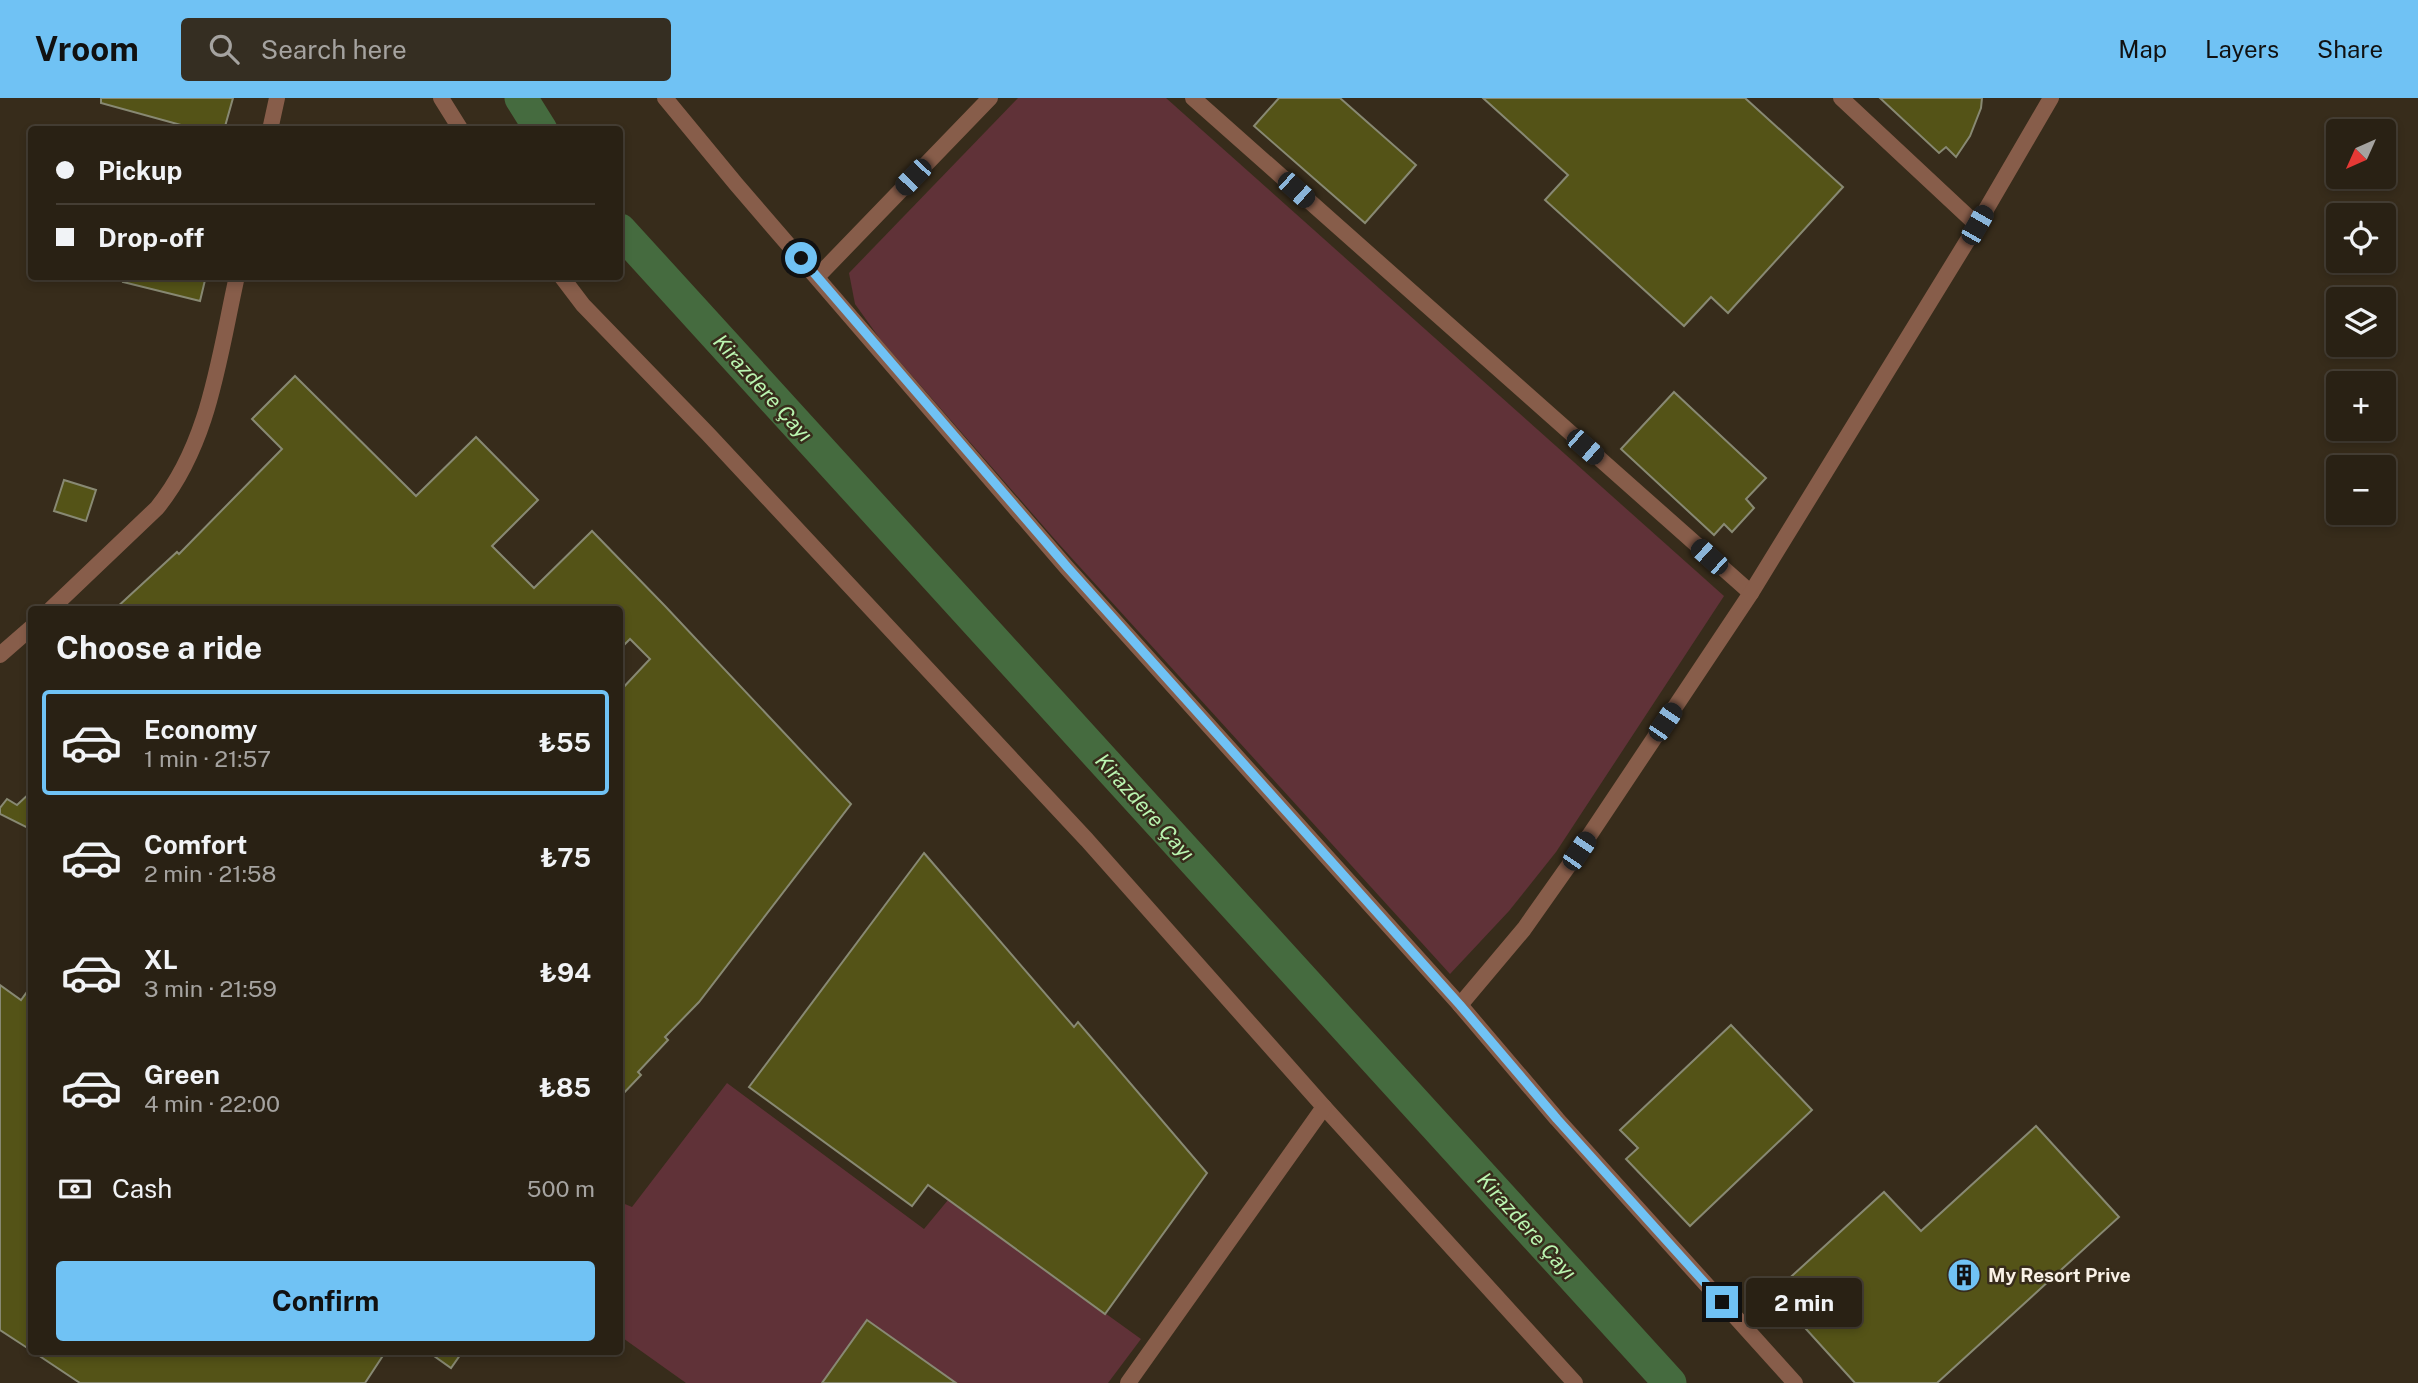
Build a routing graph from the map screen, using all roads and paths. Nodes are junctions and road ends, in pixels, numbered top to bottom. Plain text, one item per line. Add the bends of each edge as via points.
1 (278, 98) edge
2 (441, 98) edge
3 (666, 98) edge
4 (990, 98) edge
5 (1192, 98) edge
6 (1841, 98) edge
7 (2051, 98) edge
8 (271, 126) edge
9 (458, 126) edge
10 (1977, 225) junction
11 (818, 276) junction
12 (236, 280) edge
13 (564, 280) edge
14 (1751, 593) junction
15 (54, 606) edge
16 (28, 630) edge
17 (0, 655) edge
18 (1460, 1005) junction
19 (1324, 1107) junction
20 (1128, 1383) edge
21 (1575, 1383) edge
22 (1795, 1383) edge

1 - 8 street
2 - 9 street
3 - 11 street
4 - 11 street
5 - 14 street
6 - 10 street
7 - 10 street
10 - 14 street
11 - 18 street via 1068,568
12 - 15 street via 207,409 186,467 157,508
13 - 19 street via 1087,840
14 - 18 street via 1548,896
16 - 17 street
18 - 22 street
19 - 20 street
19 - 21 street

